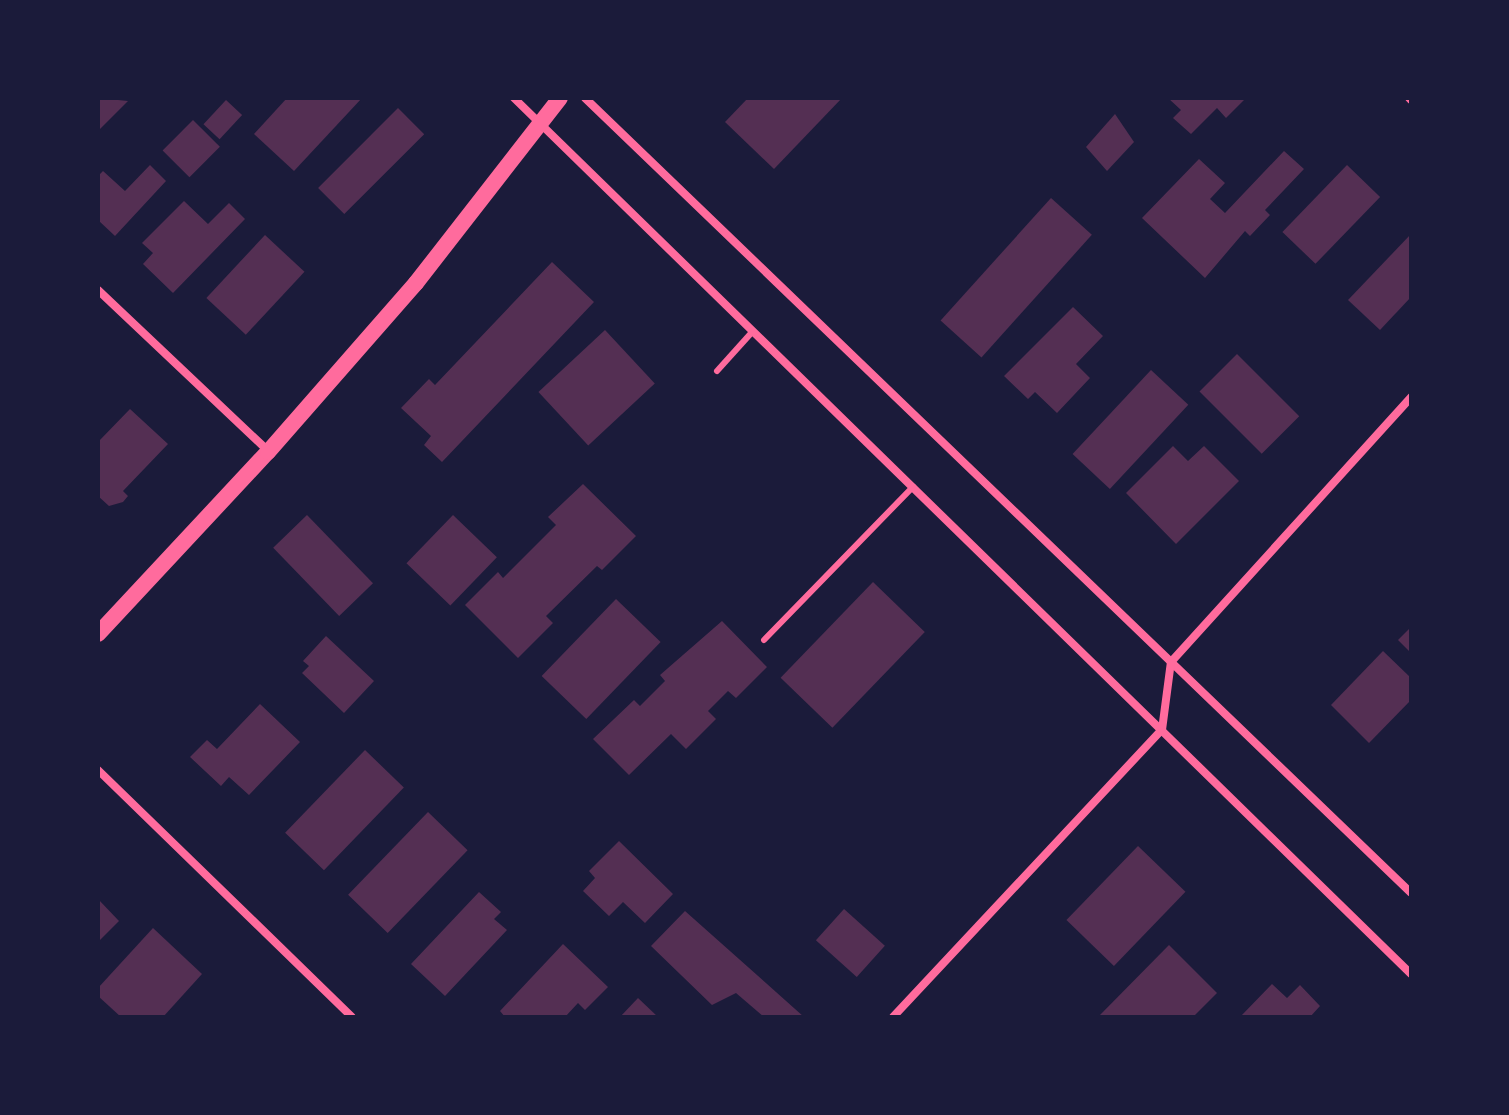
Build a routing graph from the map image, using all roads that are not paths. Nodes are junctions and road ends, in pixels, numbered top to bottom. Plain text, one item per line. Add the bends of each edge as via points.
1 (514, 98) edge
2 (560, 98) edge
3 (585, 98) edge
4 (541, 125) junction
5 (98, 290) edge
6 (753, 331) junction
7 (717, 371) dead end
8 (1411, 397) edge
9 (268, 452) junction
10 (913, 487) junction
11 (98, 634) edge
12 (764, 640) dead end
13 (1171, 662) junction
14 (1162, 730) junction
15 (98, 770) edge
16 (1411, 893) edge
17 (1411, 974) edge
18 (352, 1017) edge
19 (893, 1017) edge

1 - 4 street
2 - 4 main road
3 - 13 street
4 - 6 street
4 - 9 main road via 425,271
5 - 9 street
6 - 7 lane
6 - 10 street
8 - 13 street
9 - 11 main road
10 - 12 lane
10 - 14 street
13 - 14 street
13 - 16 street
14 - 17 street
14 - 19 street
15 - 18 street

